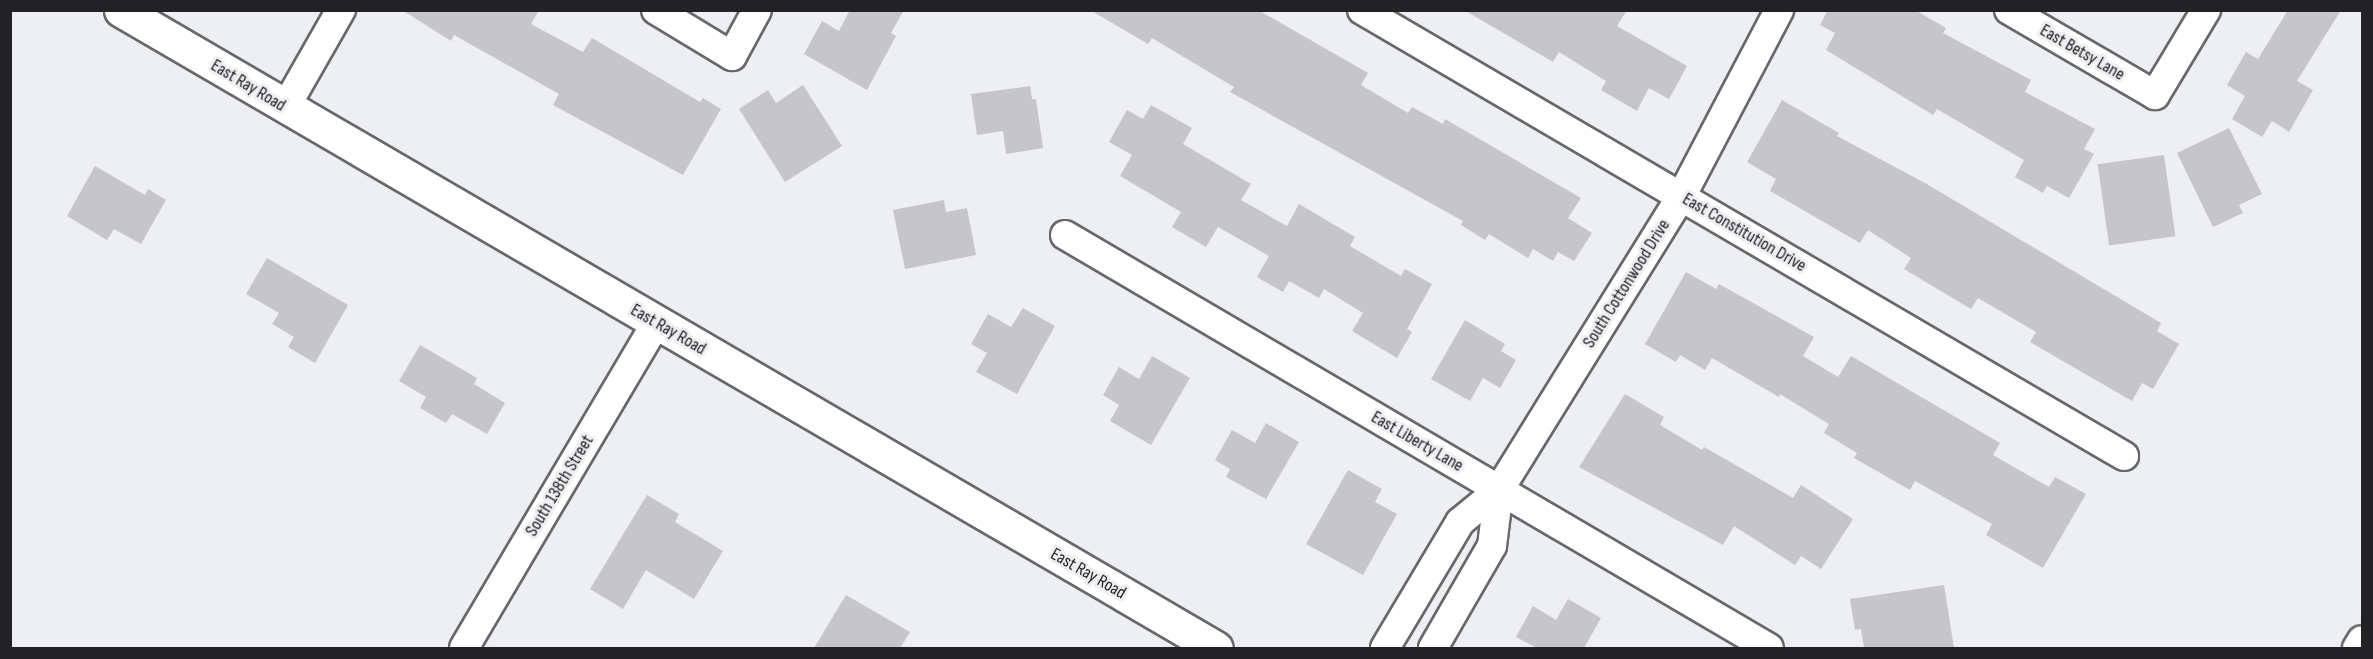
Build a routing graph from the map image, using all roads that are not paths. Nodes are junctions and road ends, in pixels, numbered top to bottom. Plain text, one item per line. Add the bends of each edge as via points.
1 (121, 10) edge
2 (341, 10) edge
3 (656, 10) edge
4 (758, 10) edge
5 (1362, 10) edge
6 (1779, 10) edge
7 (2009, 10) edge
8 (2206, 10) edge
9 (285, 108) junction
10 (1681, 197) junction
11 (1065, 236) dead end
12 (656, 323) junction
13 (2124, 456) dead end
14 (1499, 490) junction
15 (2362, 640) edge
16 (464, 648) edge
17 (1216, 648) edge
18 (1386, 648) edge
19 (1433, 648) edge
20 (1769, 648) edge
21 (2357, 648) edge

1 - 9 main road, East Ray Road
2 - 9 street
3 - 4 street via 732,56
5 - 10 street, East Constitution Drive
6 - 10 street, South Cottonwood Drive
7 - 8 street, East Betsy Lane via 2155,95
9 - 12 main road, East Ray Road
10 - 13 street, East Constitution Drive
10 - 14 street, South Cottonwood Drive
11 - 14 street, East Liberty Lane
12 - 16 street, South 138th Street
12 - 17 main road, East Ray Road
14 - 18 street, South Cottonwood Drive via 1460,522
14 - 19 street, South Cottonwood Drive via 1492,546
14 - 20 street, East Liberty Lane
15 - 21 street

